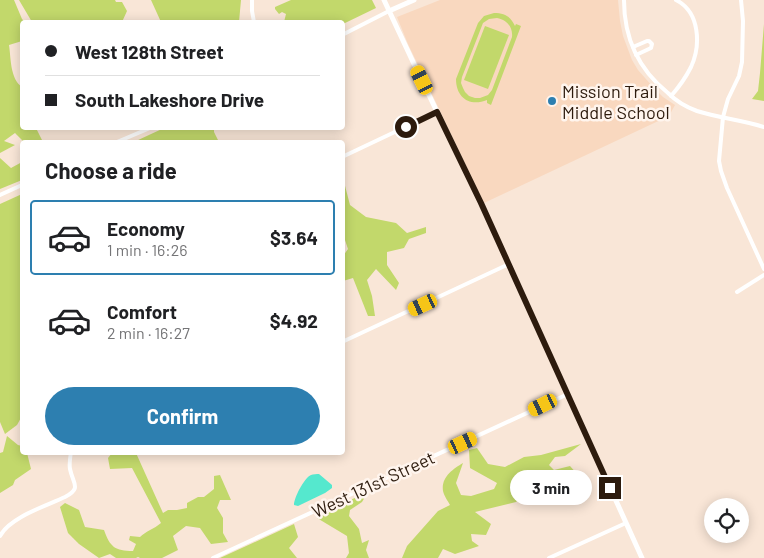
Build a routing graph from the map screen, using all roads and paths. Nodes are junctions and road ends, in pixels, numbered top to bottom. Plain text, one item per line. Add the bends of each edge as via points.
1 (252, 0) edge
2 (384, 0) edge
3 (414, 0) edge
4 (624, 0) edge
5 (676, 0) edge
6 (741, 0) edge
7 (389, 11) junction
8 (254, 20) edge
9 (345, 33) edge
10 (632, 47) junction
11 (636, 55) junction
12 (671, 96) junction
13 (437, 112) junction
14 (723, 117) junction
15 (764, 127) edge
16 (145, 130) edge
17 (123, 140) edge
18 (345, 155) edge
19 (20, 186) edge
20 (0, 195) edge
21 (509, 264) junction
22 (764, 269) edge
23 (764, 275) edge
24 (737, 292) dead end
25 (345, 341) edge
26 (568, 394) junction
27 (71, 455) edge
28 (626, 523) junction
29 (0, 536) edge
30 (213, 558) edge
31 (548, 558) edge
32 (642, 558) edge

1 - 8 street
2 - 7 street
3 - 7 street
4 - 10 street via 625,21
5 - 12 street via 692,15 697,38 691,68
6 - 14 street via 742,62
7 - 9 street
7 - 13 street
10 - 11 street
10 - 11 street via 647,41 652,44 651,48
11 - 12 street via 650,77
12 - 14 street via 695,110
13 - 18 street
13 - 21 street
14 - 15 street
14 - 22 street via 719,152 721,171
16 - 17 street
19 - 20 street
21 - 25 street
21 - 26 street
23 - 24 street
26 - 28 street
26 - 30 street, West 131st Street
27 - 29 street via 69,465 75,484 71,494 14,520
28 - 31 street
28 - 32 street

